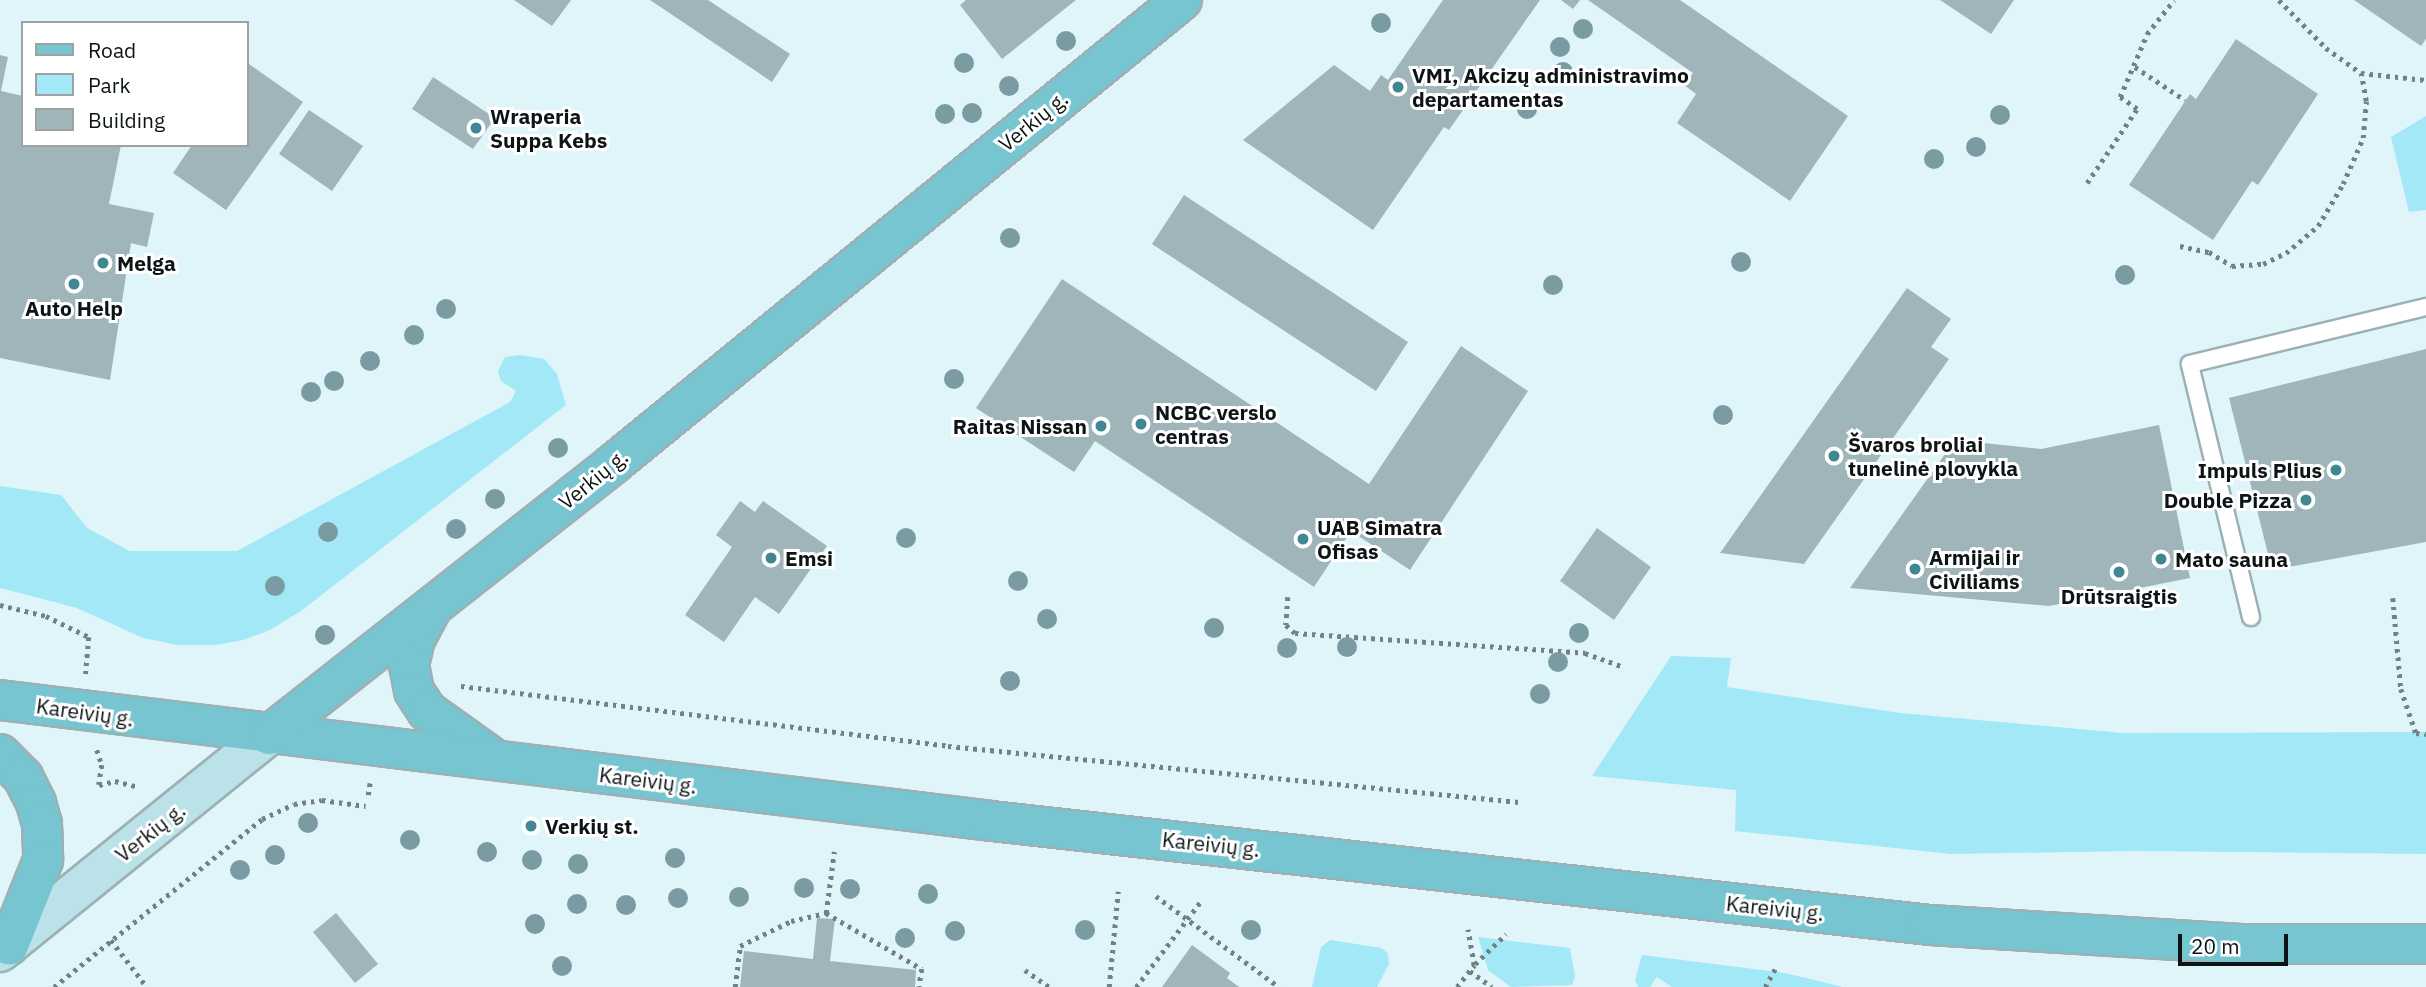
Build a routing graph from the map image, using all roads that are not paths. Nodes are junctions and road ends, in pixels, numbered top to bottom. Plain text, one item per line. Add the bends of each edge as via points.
1 (1182, 0) edge
2 (2426, 307) edge
3 (434, 605) junction
4 (2251, 617) dead end
5 (0, 700) edge
6 (269, 735) junction
7 (0, 754) edge
8 (499, 762) junction
9 (2426, 943) edge
10 (4, 948) edge

1 - 3 main road, Verkių g.
2 - 4 lane via 2190,364
3 - 6 main road, Verkių g.
3 - 8 main road via 421,625 409,665 414,691 427,712
5 - 6 main road, Kareivių g.
6 - 8 main road, Kareivių g.
6 - 10 main road, Verkių g.
7 - 10 main road via 23,777 36,803 43,860
8 - 9 main road, Kareivių g. via 1930,925 2241,944

